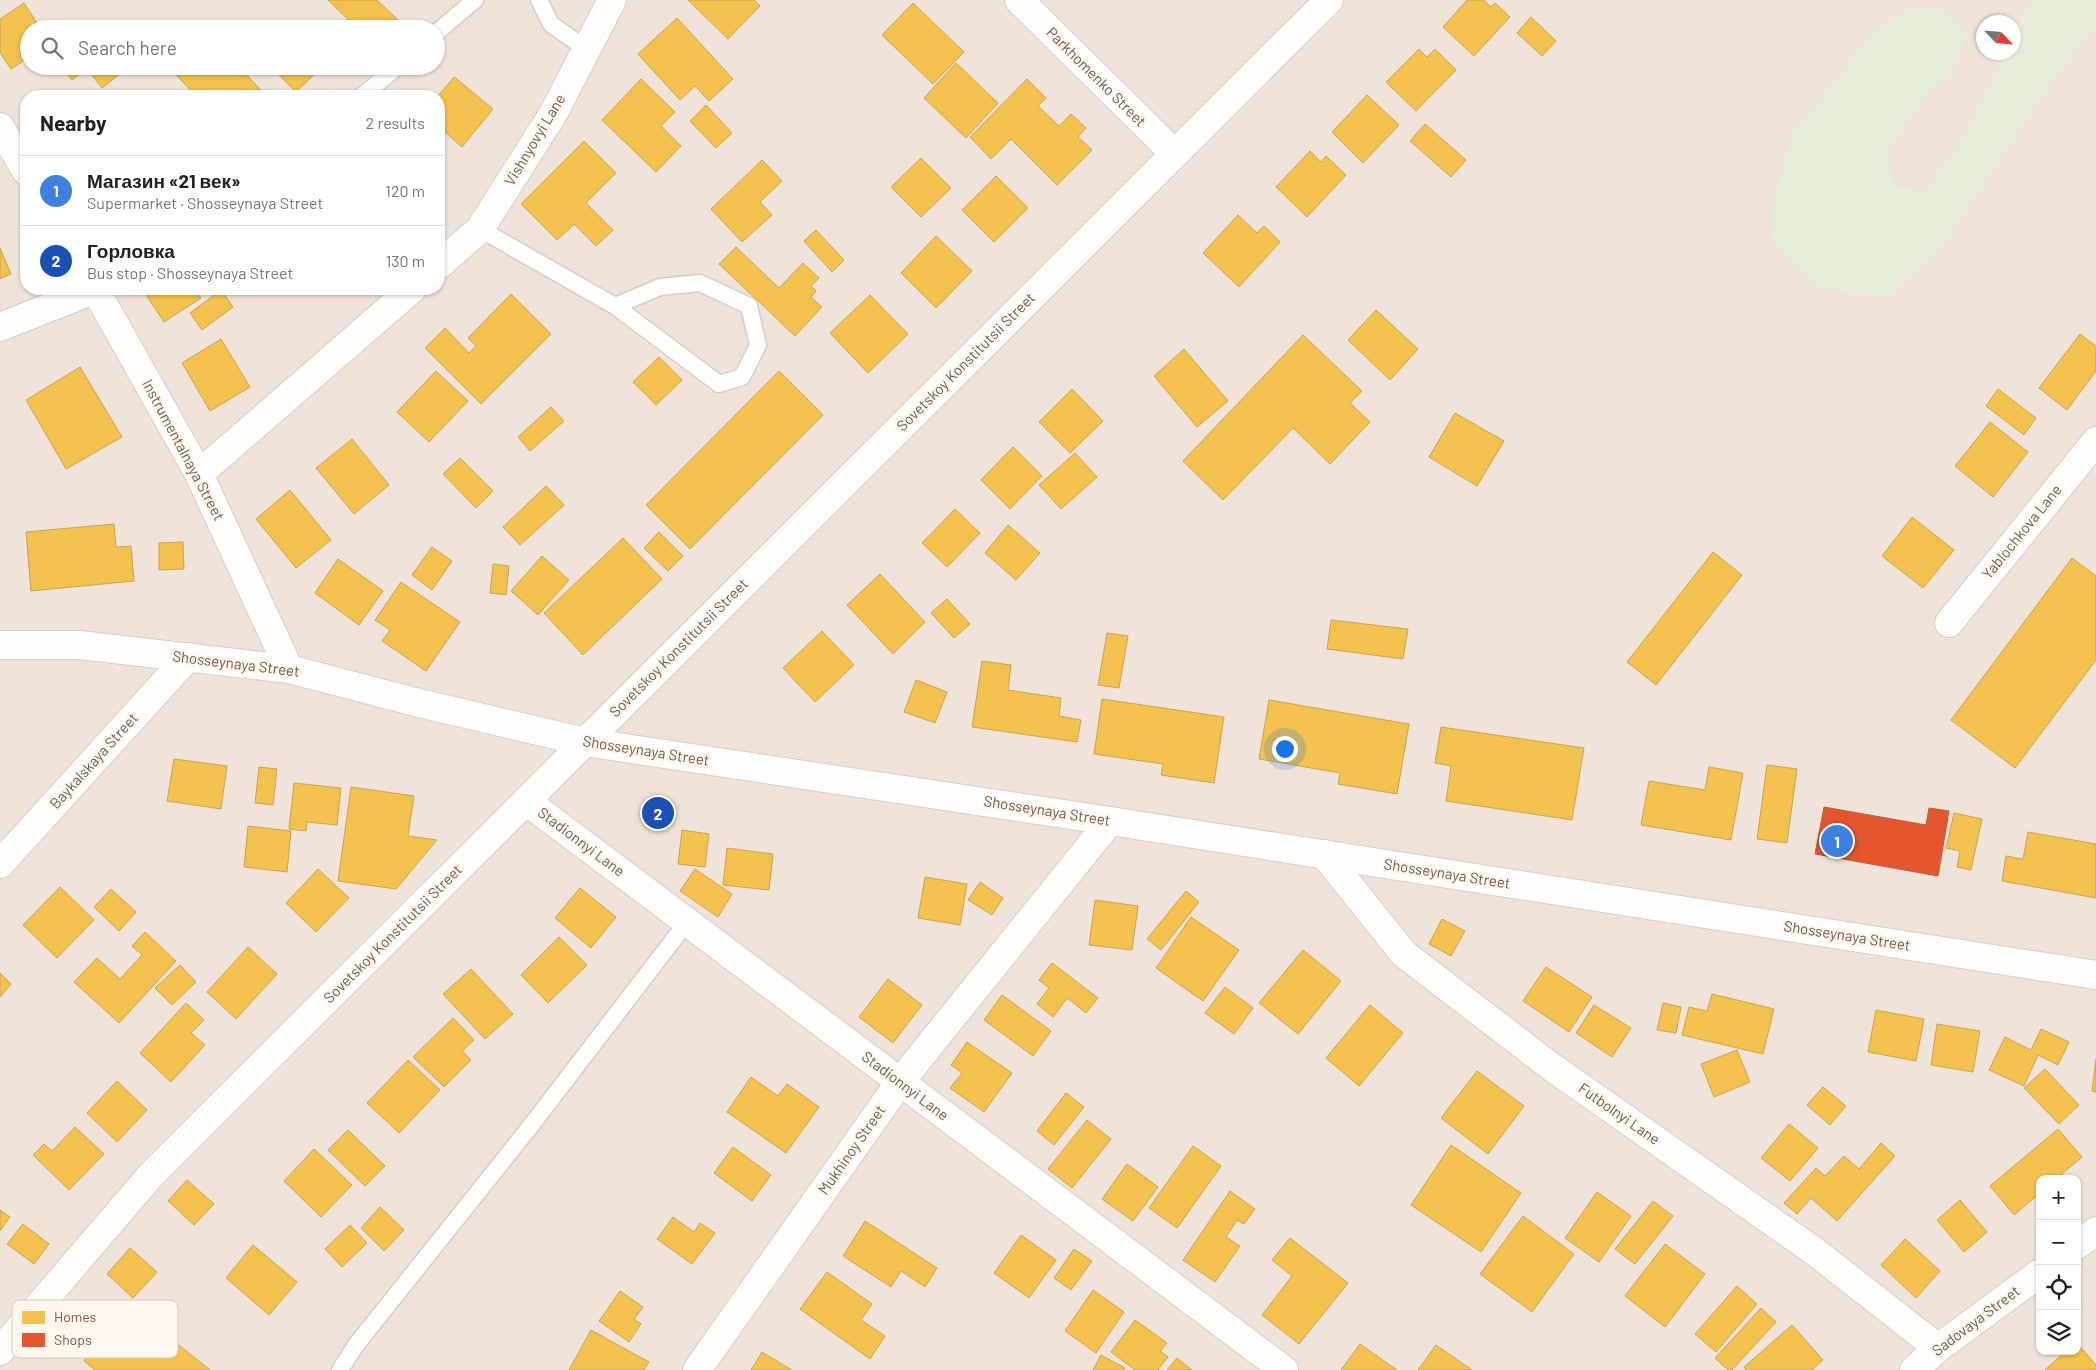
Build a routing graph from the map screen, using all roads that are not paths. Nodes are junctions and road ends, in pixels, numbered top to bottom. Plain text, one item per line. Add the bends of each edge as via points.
1 (475, 0) edge
2 (539, 0) edge
3 (612, 0) edge
4 (1019, 0) edge
5 (1329, 0) edge
6 (445, 25) edge
7 (586, 50) junction
8 (387, 75) edge
9 (369, 90) edge
10 (0, 127) edge
11 (1174, 154) junction
12 (20, 162) edge
13 (480, 229) junction
14 (445, 260) edge
15 (80, 295) edge
16 (98, 295) edge
17 (398, 295) edge
18 (615, 306) junction
19 (0, 327) edge
20 (2096, 441) edge
21 (199, 474) junction
22 (1949, 624) dead end
23 (0, 645) edge
24 (188, 658) junction
25 (289, 669) junction
26 (585, 742) junction
27 (526, 801) junction
28 (1110, 821) junction
29 (1324, 854) junction
30 (0, 864) edge
31 (687, 922) junction
32 (2096, 975) edge
33 (900, 1082) junction
34 (2096, 1231) edge
35 (2081, 1242) edge
36 (2036, 1276) edge
37 (44, 1300) edge
38 (12, 1337) edge
39 (1938, 1348) junction
40 (0, 1351) edge
41 (340, 1370) edge
42 (697, 1370) edge
43 (1284, 1370) edge
44 (1914, 1370) edge

1 - 6 lane
2 - 7 lane via 551,24
3 - 7 street, Vishnyovyi Lane
4 - 11 street, Parkhomenko Street
5 - 11 street, Sovetskoy Konstitutsii Street
7 - 13 street, Vishnyovyi Lane via 553,114
8 - 9 lane
10 - 12 street
11 - 26 street, Sovetskoy Konstitutsii Street
13 - 14 street, Vishnyovyi Lane
13 - 18 lane
15 - 19 street
16 - 21 street, Instrumentalnaya Street
17 - 21 street
18 - 18 lane via 719,384 742,377 758,345 749,306 700,283 660,287
20 - 22 street, Yablochkova Lane
21 - 25 street, Instrumentalnaya Street
23 - 24 street, Shosseynaya Street via 79,645
24 - 25 street, Shosseynaya Street
24 - 30 street, Baykalskaya Street
25 - 26 street, Shosseynaya Street
26 - 27 street, Sovetskoy Konstitutsii Street
26 - 28 street, Shosseynaya Street
27 - 31 street, Stadionnyi Lane
27 - 37 street, Sovetskoy Konstitutsii Street via 151,1175
28 - 29 street, Shosseynaya Street
28 - 33 street, Mukhinoy Street
29 - 32 street, Shosseynaya Street
29 - 39 street, Futbolnyi Lane via 1404,954 1553,1068 1814,1251
31 - 33 street, Stadionnyi Lane
31 - 41 lane via 533,1123 356,1345
33 - 42 street, Mukhinoy Street
33 - 43 street, Stadionnyi Lane
34 - 35 street
36 - 39 street, Sadovaya Street
38 - 40 street, Sovetskoy Konstitutsii Street
39 - 44 street, Sadovaya Street

